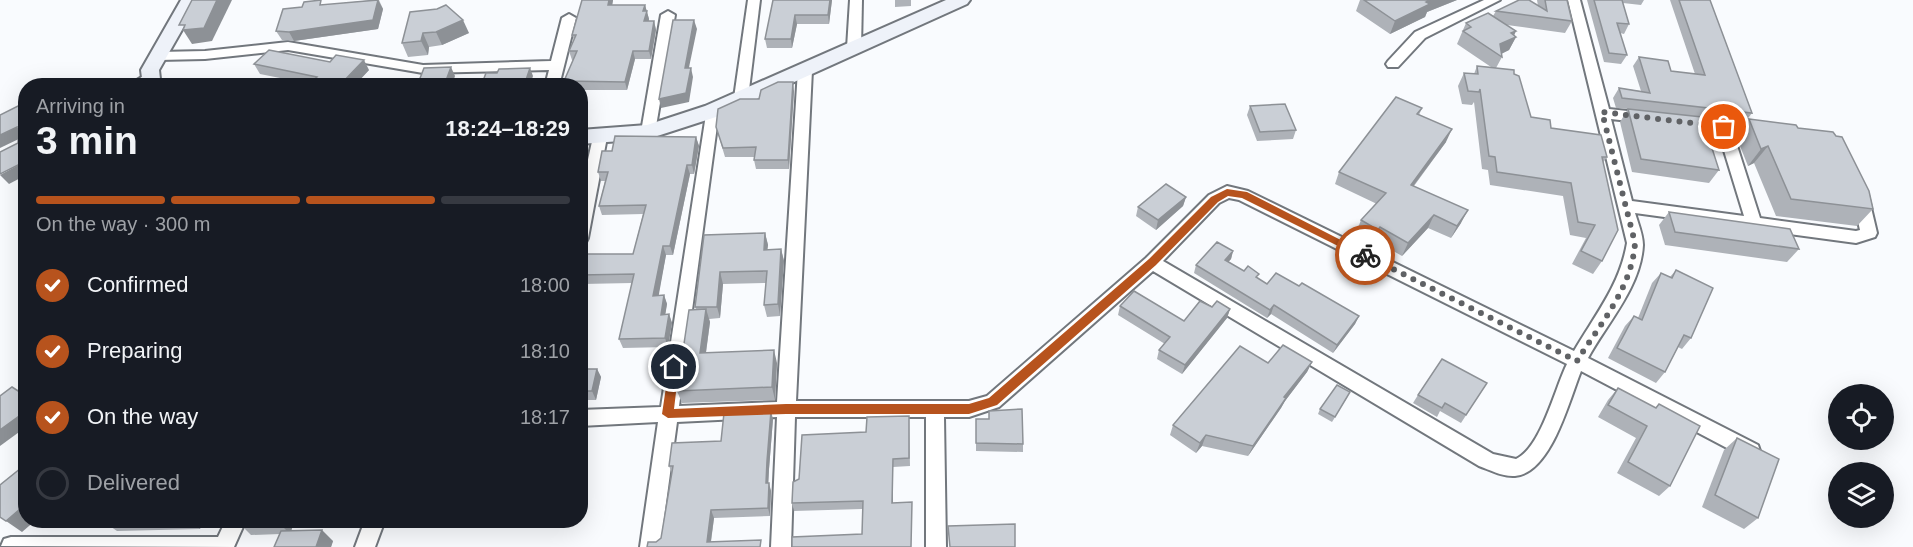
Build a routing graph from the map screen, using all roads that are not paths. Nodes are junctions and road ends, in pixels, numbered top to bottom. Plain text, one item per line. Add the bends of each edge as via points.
1 (190, 0) edge
2 (754, 0) edge
3 (856, 0) edge
4 (961, 0) edge
5 (1494, 0) edge
6 (1574, 0) edge
7 (936, 6) edge
8 (668, 15) dead end
9 (569, 18) dead end
10 (854, 48) junction
11 (159, 56) junction
12 (1393, 64) dead end
13 (557, 65) junction
14 (805, 70) junction
15 (148, 78) edge
16 (554, 78) edge
17 (741, 98) junction
18 (712, 111) junction
19 (1602, 112) junction
20 (1724, 127) junction
21 (648, 132) junction
22 (1780, 134) edge
23 (600, 137) junction
24 (588, 138) edge
25 (1855, 175) edge
26 (588, 198) edge
27 (1626, 206) junction
28 (1754, 223) junction
29 (1152, 262) junction
30 (1577, 361) junction
31 (786, 409) junction
32 (935, 409) junction
33 (668, 414) junction
34 (588, 418) edge
35 (1766, 459) edge
36 (232, 528) edge
37 (372, 528) edge
38 (11, 546) edge
39 (224, 546) edge
40 (365, 547) edge
41 (650, 547) edge
42 (781, 547) edge
43 (936, 547) edge

1 - 11 street
2 - 17 street
3 - 10 street
4 - 7 street
5 - 12 street via 1420,35
6 - 19 street
7 - 10 street
8 - 21 street
9 - 13 street
10 - 14 street
11 - 13 street via 288,46 423,69
11 - 15 street
13 - 16 street
14 - 17 street
14 - 31 street
17 - 18 street
18 - 21 street
18 - 33 street
19 - 20 street
19 - 27 street
20 - 22 street
20 - 28 street
21 - 23 street
23 - 24 street
23 - 26 street
25 - 28 street via 1869,233 1856,237
27 - 28 street
27 - 30 street via 1635,243 1634,258 1620,293
29 - 30 street via 1214,199 1227,192 1244,195
29 - 30 street via 1486,460 1511,468 1527,464 1540,447
29 - 32 street via 993,402 969,409
30 - 35 street
31 - 32 street
31 - 33 street
31 - 42 street
32 - 43 street
33 - 34 street
33 - 41 street
36 - 39 street
37 - 40 street
38 - 39 street

